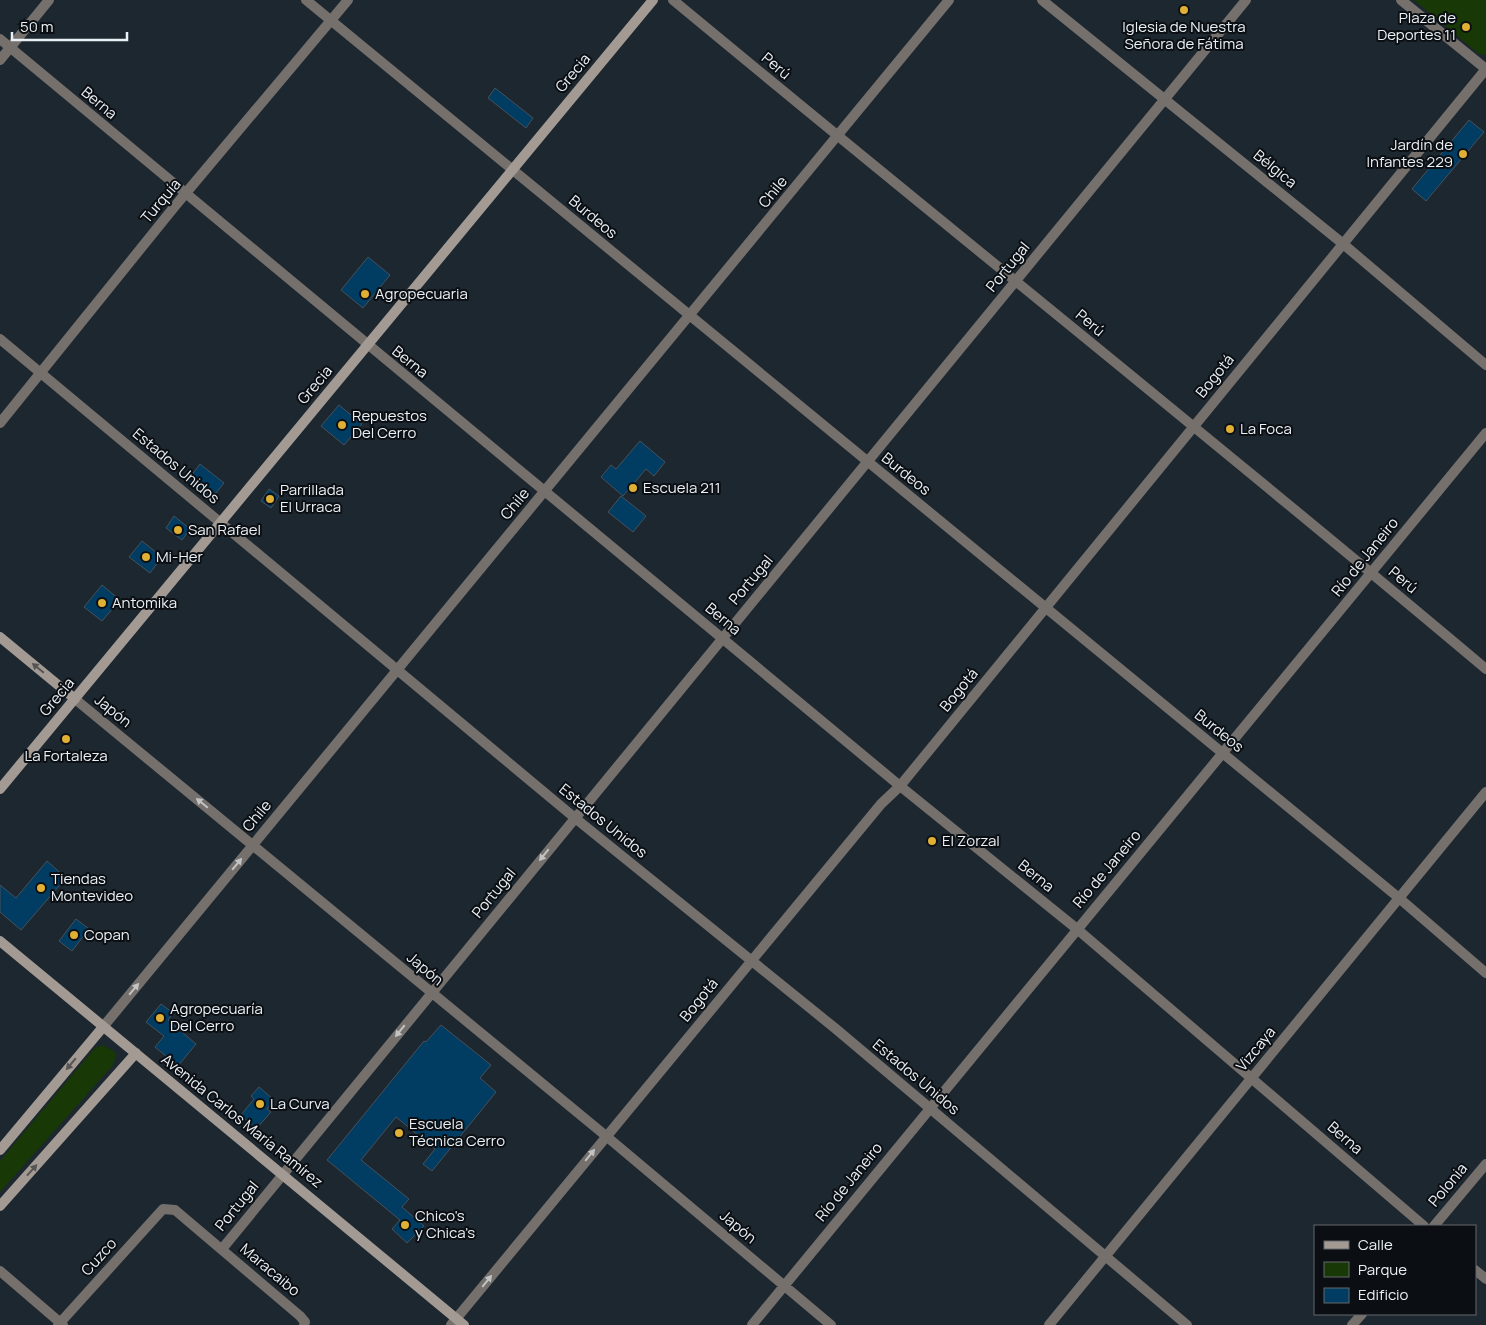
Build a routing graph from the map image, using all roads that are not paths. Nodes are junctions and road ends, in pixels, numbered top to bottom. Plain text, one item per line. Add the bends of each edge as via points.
1 (49, 0) edge
2 (306, 0) edge
3 (348, 0) edge
4 (653, 0) edge
5 (673, 0) edge
6 (949, 0) edge
7 (1042, 0) edge
8 (1246, 0) edge
9 (1401, 0) edge
10 (330, 21) junction
11 (0, 39) edge
12 (10, 48) junction
13 (0, 60) edge
14 (1486, 69) edge
15 (1166, 100) junction
16 (838, 136) junction
17 (512, 170) junction
18 (185, 194) junction
19 (1342, 244) junction
20 (1017, 280) junction
21 (690, 317) junction
22 (0, 339) edge
23 (367, 346) junction
24 (1486, 365) edge
25 (42, 373) junction
26 (0, 423) edge
27 (1193, 426) junction
28 (1486, 433) edge
29 (868, 462) junction
30 (545, 492) junction
31 (220, 522) junction
32 (1371, 572) junction
33 (1045, 608) junction
34 (0, 637) edge
35 (722, 638) junction
36 (1486, 669) edge
37 (398, 671) junction
38 (75, 699) junction
39 (1223, 754) junction
40 (900, 786) junction
41 (0, 789) edge
42 (1486, 792) edge
43 (575, 818) junction
44 (253, 845) junction
45 (1399, 898) junction
46 (1077, 929) junction
47 (0, 941) edge
48 (750, 961) junction
49 (1486, 973) edge
50 (430, 994) junction
51 (103, 1027) junction
52 (136, 1053) junction
53 (1252, 1077) junction
54 (929, 1108) junction
55 (606, 1136) junction
56 (0, 1150) edge
57 (1486, 1164) edge
58 (283, 1174) junction
59 (0, 1206) edge
60 (163, 1208) joint
61 (1423, 1225) edge
62 (1435, 1225) edge
63 (222, 1249) junction
64 (1106, 1255) junction
65 (0, 1271) edge
66 (1476, 1271) edge
67 (1486, 1279) edge
68 (784, 1286) junction
69 (1361, 1315) edge
70 (457, 1323) edge
71 (60, 1324) edge
72 (304, 1325) edge
73 (752, 1325) edge
74 (831, 1325) edge
75 (1049, 1325) edge
76 (1187, 1325) edge
77 (1352, 1325) edge

1 - 12 street
2 - 10 street, Burdeos
3 - 10 street, Turquía
4 - 17 street, Grecia
5 - 16 street, Perú
6 - 16 street, Chile
7 - 15 street, Bélgica
8 - 15 street, Portugal
9 - 14 street
10 - 17 street, Burdeos
10 - 18 street, Turquía
11 - 12 street, Berna
12 - 13 street
12 - 18 street, Berna
14 - 19 street, Bogotá
15 - 19 street, Bélgica
15 - 20 street, Portugal
16 - 20 street, Perú
16 - 21 street, Chile
17 - 21 street, Burdeos
17 - 23 street, Grecia
18 - 23 street, Berna
18 - 25 street, Turquía
19 - 24 street, Bélgica
19 - 27 street, Bogotá
20 - 27 street, Perú
20 - 29 street, Portugal
21 - 29 street, Burdeos
21 - 30 street, Chile
22 - 25 street, Estados Unidos
23 - 30 street, Berna
23 - 31 street, Grecia
25 - 26 street, Turquía
25 - 31 street, Estados Unidos
27 - 32 street, Perú
27 - 33 street, Bogotá
28 - 32 street, Río de Janeiro
29 - 33 street, Burdeos
29 - 35 street, Portugal
30 - 35 street, Berna
30 - 37 street, Chile
31 - 37 street, Estados Unidos
31 - 38 street, Grecia
32 - 36 street, Perú
32 - 39 street, Río de Janeiro
33 - 39 street, Burdeos
33 - 40 street, Bogotá
38 -> 34 street, Japón
35 - 40 street, Berna
35 - 43 street, Portugal
37 - 43 street, Estados Unidos
37 - 44 street, Chile
38 - 41 street, Grecia
44 -> 38 street, Japón
39 - 45 street, Burdeos
39 - 46 street, Río de Janeiro
40 - 46 street, Berna
40 - 48 street, Bogotá via 881,804
42 - 45 street, Vizcaya
43 - 48 street, Estados Unidos
43 -> 50 street, Portugal
44 - 50 street, Japón
51 -> 44 street, Chile
45 - 49 street, Burdeos
45 - 53 street, Vizcaya
46 - 53 street, Berna
46 - 54 street, Río de Janeiro
47 - 51 street, Avenida Carlos María Ramírez
48 - 54 street, Estados Unidos
48 - 55 street, Bogotá
50 - 55 street, Japón
50 -> 58 street, Portugal
51 - 52 street, Avenida Carlos María Ramírez
51 -> 56 street
52 - 58 street, Avenida Carlos María Ramírez
59 -> 52 street
53 - 61 street, Berna
53 - 64 street, Vizcaya
54 - 64 street, Estados Unidos
54 - 68 street, Río de Janeiro
55 - 68 street, Japón
70 -> 55 street, Bogotá
57 - 62 street, Polonia
58 - 63 street, Portugal
58 - 70 street, Avenida Carlos María Ramírez
60 - 63 street, Maracaibo via 176,1210
60 - 71 street, Cuzco
63 - 72 street, Maracaibo via 300,1316
64 - 75 street, Vizcaya
64 - 76 street, Estados Unidos
65 - 71 street
66 - 67 street
68 - 73 street, Río de Janeiro
68 - 74 street, Japón
69 - 77 street

